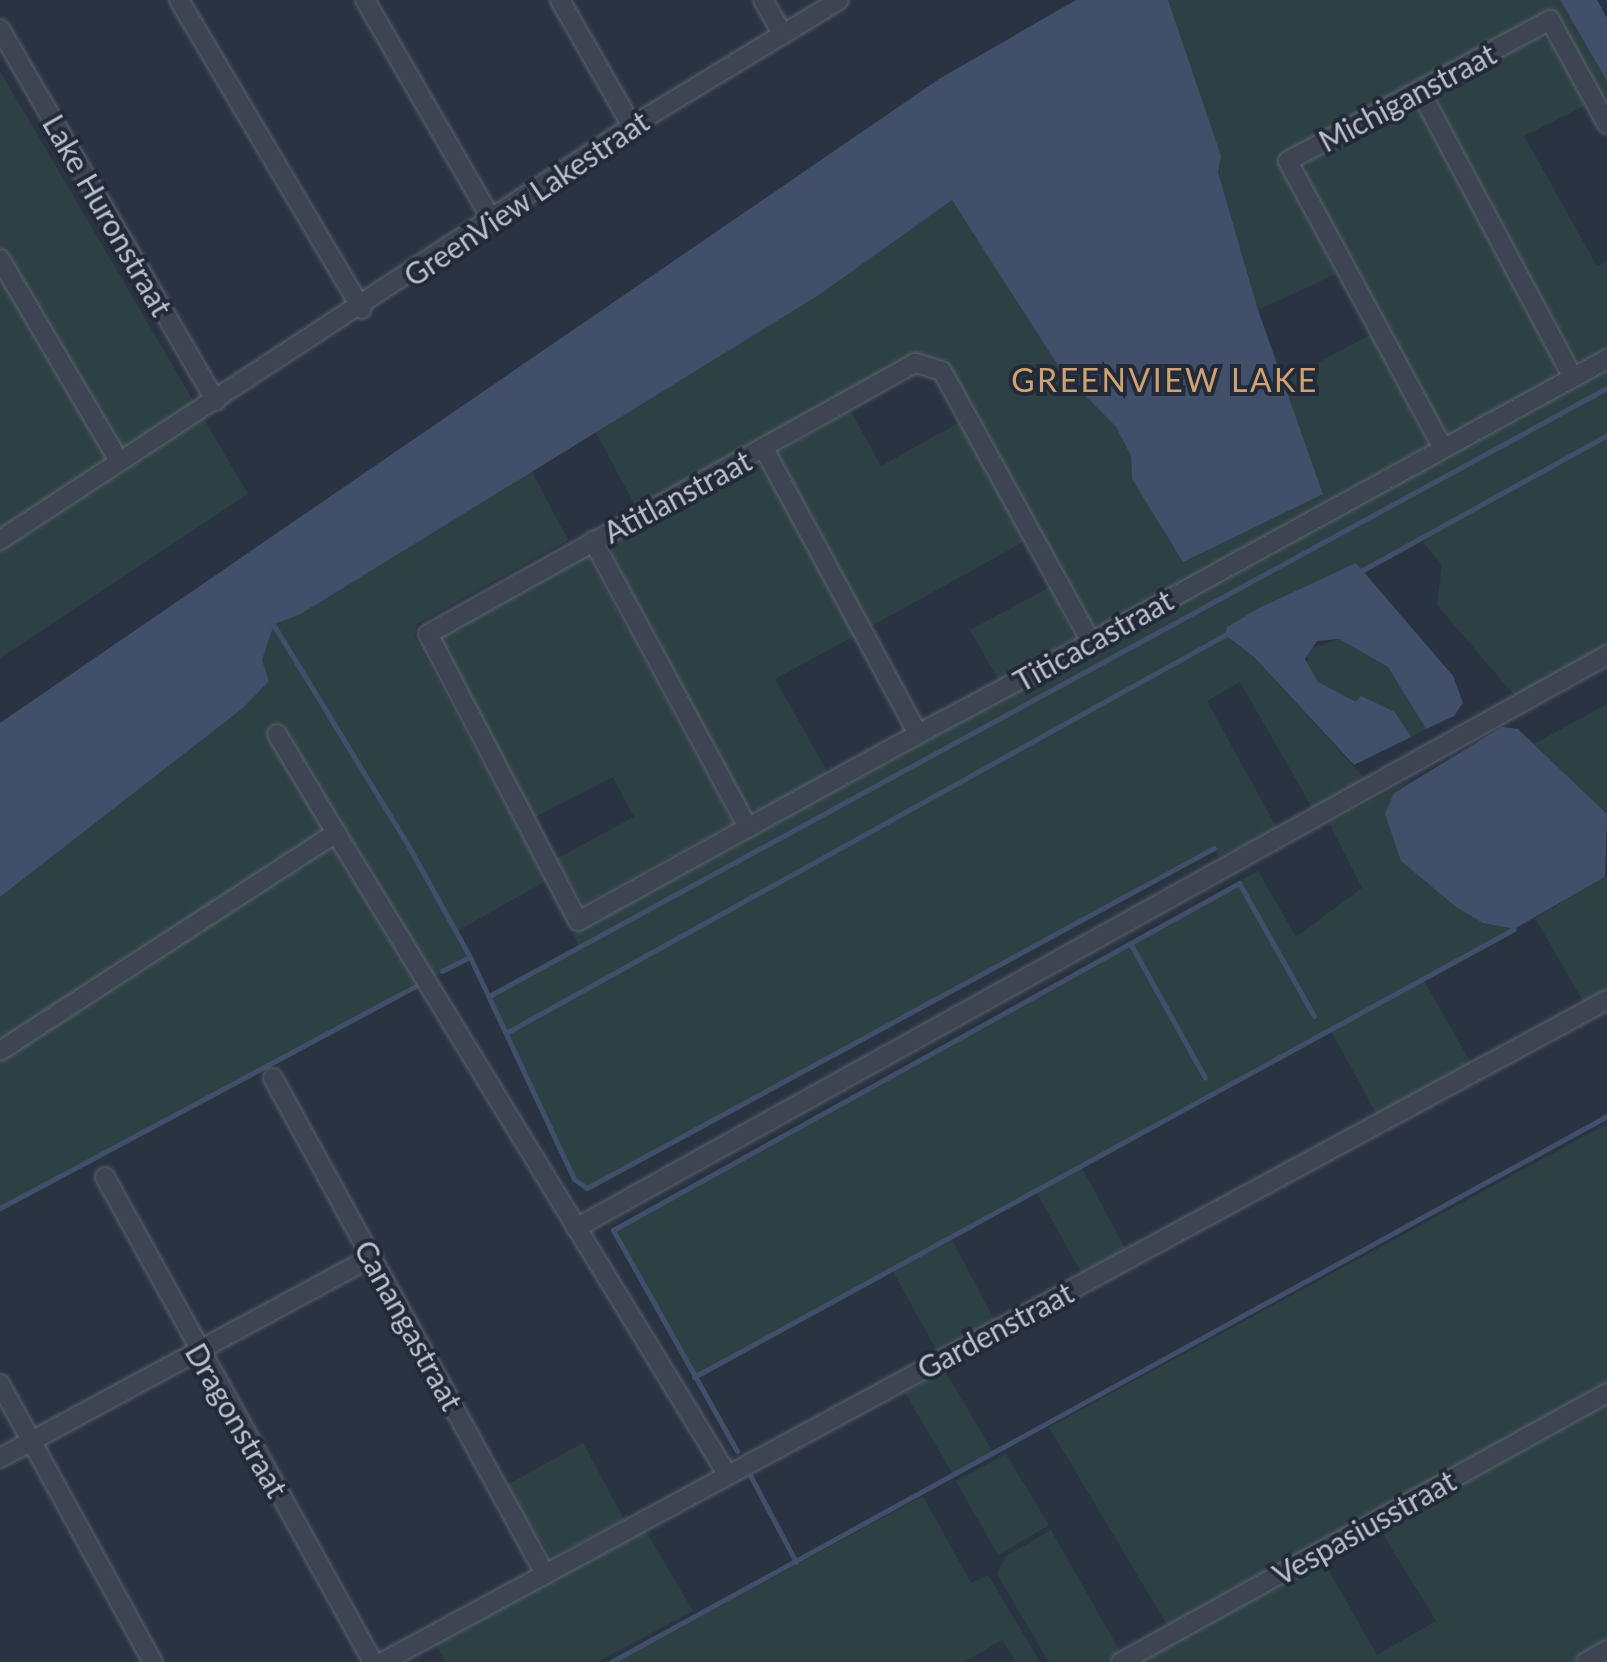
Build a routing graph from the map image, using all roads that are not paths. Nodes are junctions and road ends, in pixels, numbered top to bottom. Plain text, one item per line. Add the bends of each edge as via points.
1 (180, 0) edge
2 (365, 0) edge
3 (560, 0) edge
4 (763, 0) edge
5 (839, 0) edge
6 (0, 28) edge
7 (783, 34) junction
8 (1420, 90) junction
9 (1607, 124) edge
10 (632, 126) junction
11 (491, 218) junction
12 (0, 258) edge
13 (362, 308) junction
14 (1607, 359) edge
15 (1574, 377) junction
16 (216, 401) junction
17 (1443, 448) junction
18 (764, 450) junction
19 (119, 461) junction
20 (0, 540) edge
21 (593, 541) junction
22 (1091, 642) junction
23 (1607, 654) edge
24 (278, 734) dead end
25 (918, 734) junction
26 (748, 828) junction
27 (336, 834) junction
28 (578, 921) joint
29 (1607, 1000) edge
30 (0, 1052) edge
31 (273, 1078) dead end
32 (105, 1177) dead end
33 (576, 1228) junction
34 (372, 1257) junction
35 (199, 1354) junction
36 (0, 1384) edge
37 (1607, 1393) edge
38 (32, 1441) junction
39 (0, 1458) edge
40 (727, 1474) junction
41 (544, 1572) junction
42 (1607, 1650) edge
43 (154, 1662) edge
44 (372, 1662) edge
45 (383, 1662) edge
46 (1121, 1662) edge
47 (1586, 1662) edge

1 - 13 street
2 - 11 street
3 - 10 street
4 - 7 street
5 - 7 street, GreenView Lakestraat
6 - 16 street, Lake Huronstraat
7 - 10 street, GreenView Lakestraat
8 - 9 street, Michiganstraat via 1550,20
8 - 15 street
8 - 17 street, Michiganstraat via 1288,161
10 - 11 street, GreenView Lakestraat
11 - 13 street, GreenView Lakestraat
12 - 19 street
13 - 16 street, GreenView Lakestraat
14 - 15 street, Titicacastraat
15 - 17 street, Titicacastraat
16 - 19 street, GreenView Lakestraat
17 - 22 street, Titicacastraat
18 - 21 street, Atitlanstraat
18 - 22 street, Atitlanstraat via 915,363 942,371
18 - 25 street
19 - 20 street, GreenView Lakestraat
21 - 26 street
21 - 28 street, Atitlanstraat via 428,634
22 - 25 street, Titicacastraat
23 - 33 street
24 - 27 street
25 - 26 street, Titicacastraat
26 - 28 street, Titicacastraat
27 - 30 street
27 - 33 street
29 - 40 street, Gardenstraat
31 - 34 street, Canangastraat
32 - 35 street, Dragonstraat
33 - 40 street
34 - 35 street
34 - 41 street, Canangastraat
35 - 38 street
35 - 44 street, Dragonstraat
36 - 38 street
37 - 46 street, Vespasiusstraat
38 - 39 street
38 - 43 street
40 - 41 street, Gardenstraat
41 - 45 street, Gardenstraat
42 - 47 street

